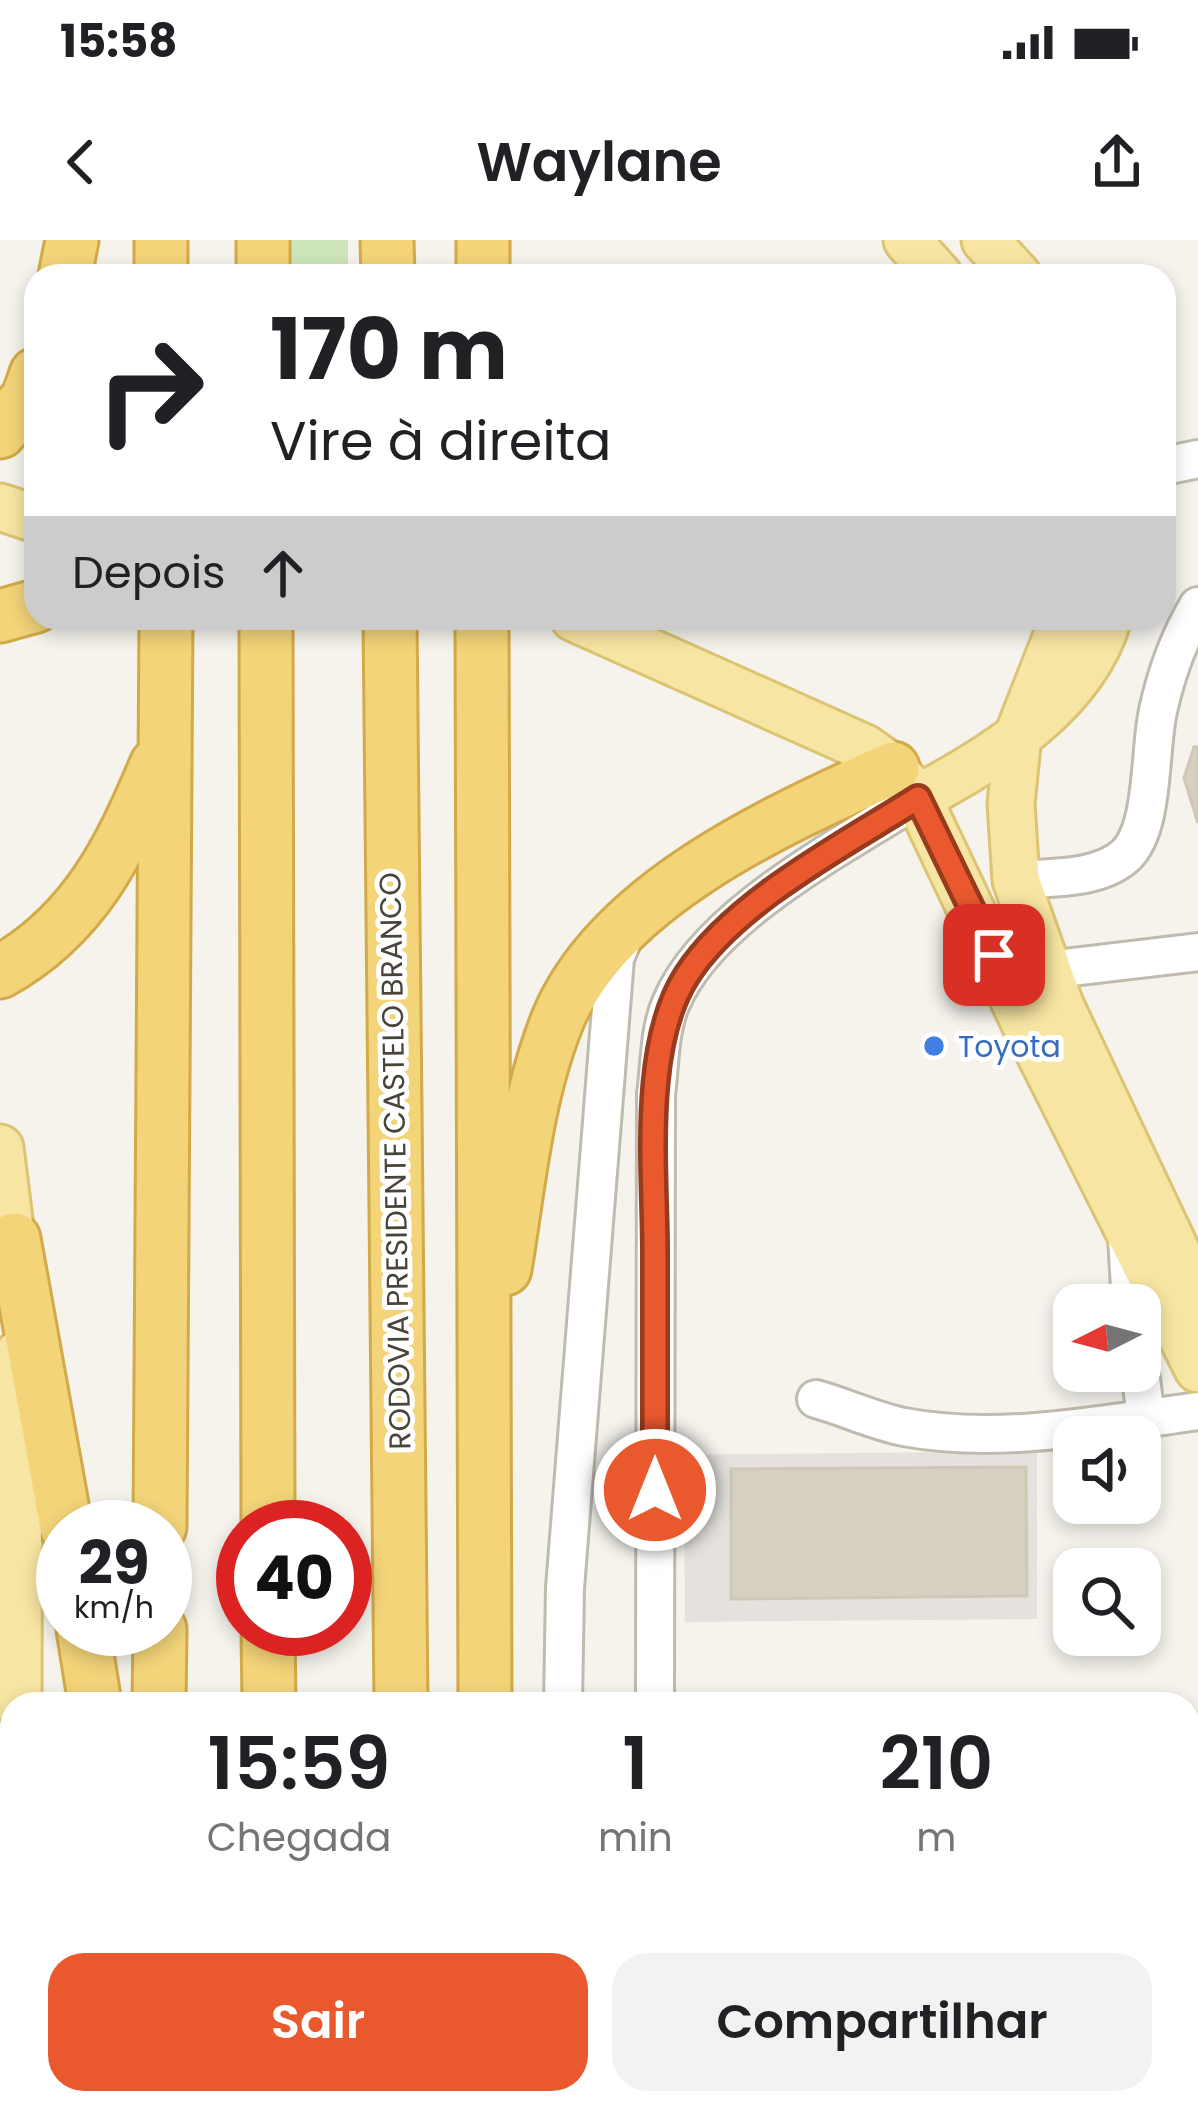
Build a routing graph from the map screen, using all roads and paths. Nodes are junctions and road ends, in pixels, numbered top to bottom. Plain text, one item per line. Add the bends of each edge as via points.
1 (907, 240) edge
2 (985, 240) edge
3 (928, 264) edge
4 (1007, 264) edge
5 (24, 403) edge
6 (0, 432) edge
7 (1198, 605) edge
8 (166, 630) edge
9 (266, 630) edge
10 (482, 630) edge
11 (601, 630) edge
12 (1059, 630) edge
13 (1105, 630) edge
14 (390, 641) edge
15 (166, 722) junction
16 (1018, 735) junction
17 (906, 783) junction
18 (958, 878) junction
19 (1016, 880) junction
20 (632, 916) junction
21 (1198, 952) edge
22 (1046, 970) junction
23 (0, 972) edge
24 (0, 1148) edge
25 (1126, 1226) junction
26 (10, 1266) edge
27 (1130, 1284) edge
28 (1198, 1297) edge
29 (1198, 1369) edge
30 (816, 1399) dead end
31 (481, 1411) junction
32 (1198, 1411) edge
33 (1161, 1416) edge
34 (1053, 1429) edge
35 (60, 1500) edge
36 (160, 1500) edge
37 (268, 1500) edge
38 (87, 1656) edge
39 (160, 1656) edge
40 (268, 1656) edge
41 (18, 1692) edge
42 (93, 1692) edge
43 (159, 1692) edge
44 (268, 1692) edge
45 (401, 1692) edge
46 (484, 1692) edge
47 (563, 1692) edge
48 (656, 1692) edge

1 - 3 main road
2 - 4 main road
5 - 6 highway
7 - 19 street via 1163,690 1142,830 1127,854 1086,873
8 - 15 highway
9 - 37 highway
10 - 31 highway
11 - 17 main road via 865,748
12 - 16 main road
13 - 16 main road via 1067,693
14 - 45 highway, RODOVIA PRESIDENTE CASTELO BRANCO
15 - 23 highway via 105,876 57,931
15 - 36 highway
16 - 17 main road via 960,776
16 - 19 main road via 1011,804
17 - 18 main road
17 - 20 highway via 830,796
17 - 48 street via 726,932 670,1004 656,1094
18 - 19 main road
18 - 25 main road
19 - 22 main road
20 - 31 highway via 585,968 539,1075
20 - 47 street via 613,978
21 - 22 street
22 - 28 main road
24 - 26 main road
25 - 27 street
25 - 29 main road
26 - 35 highway
26 - 41 main road
30 - 34 street via 903,1427
31 - 46 highway
32 - 33 street
38 - 42 highway
39 - 43 highway
40 - 44 highway

